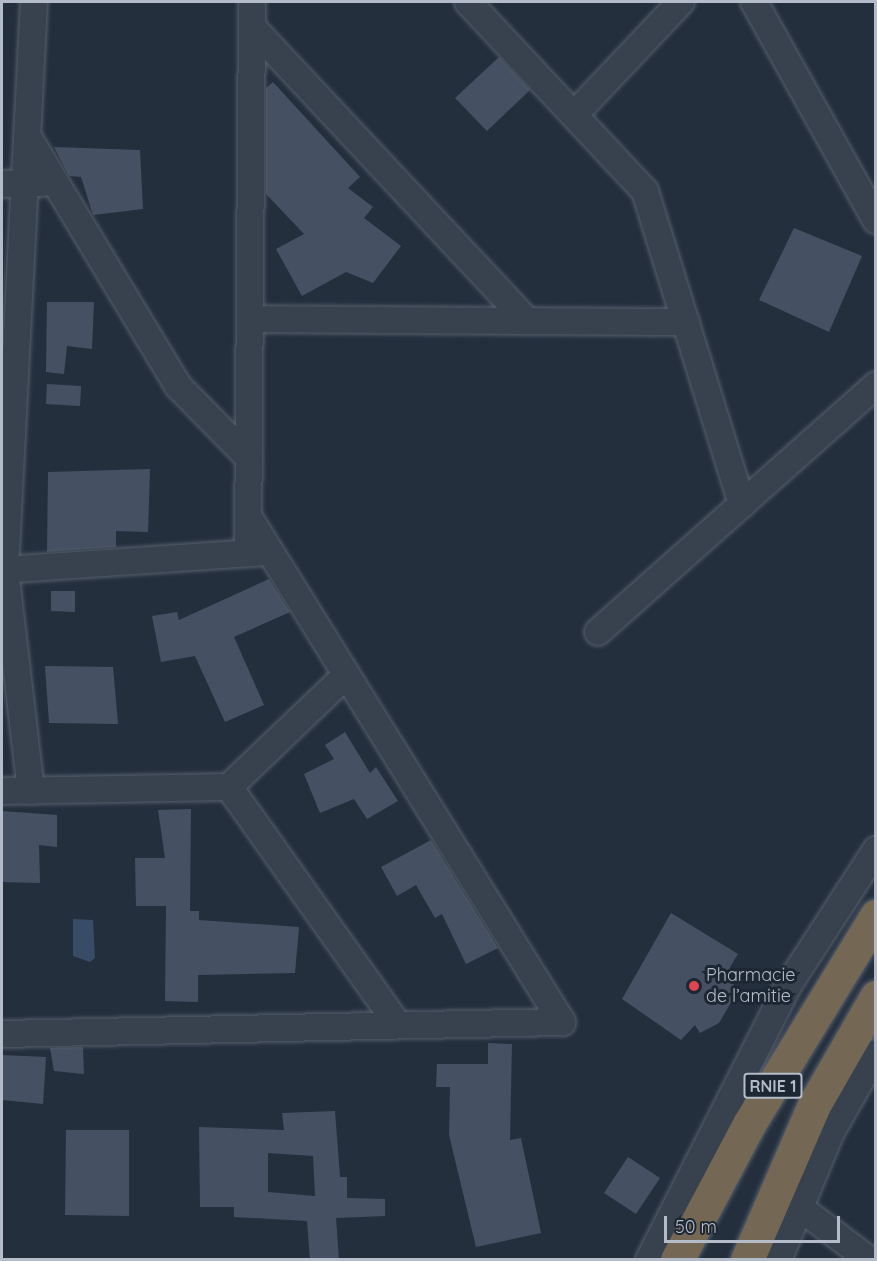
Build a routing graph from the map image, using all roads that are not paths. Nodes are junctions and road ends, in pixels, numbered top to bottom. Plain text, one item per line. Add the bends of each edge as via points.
1 (34, 2) edge
2 (252, 2) edge
3 (468, 2) edge
4 (681, 2) edge
5 (754, 2) edge
6 (252, 27) junction
7 (574, 115) junction
8 (28, 137) junction
9 (56, 182) junction
10 (14, 184) edge
11 (876, 220) edge
12 (250, 319) junction
13 (527, 321) junction
14 (686, 322) junction
15 (9, 379) edge
16 (876, 385) edge
17 (249, 458) junction
18 (742, 504) junction
19 (259, 553) junction
20 (3, 570) edge
21 (598, 632) dead end
22 (346, 675) junction
23 (229, 787) junction
24 (2, 791) edge
25 (31, 791) junction
26 (876, 850) edge
27 (876, 916) edge
28 (876, 997) edge
29 (396, 1022) junction
30 (2, 1034) edge
31 (876, 1053) edge
32 (799, 1207) junction
33 (649, 1260) edge
34 (677, 1260) edge
35 (747, 1260) edge
36 (778, 1260) edge
37 (869, 1260) edge

1 - 8 street
2 - 6 street
3 - 7 street
4 - 7 street
5 - 11 street
6 - 12 street
6 - 13 street
7 - 14 street via 645,191
8 - 9 street
8 - 10 street
9 - 10 street
9 - 17 street via 178,386
10 - 15 street
12 - 13 street
12 - 17 street
13 - 14 street
14 - 18 street
15 - 20 street
16 - 18 street
17 - 19 street via 248,516
18 - 21 street
19 - 20 street
19 - 22 street
20 - 25 street
22 - 23 street
22 - 29 street via 562,1022
23 - 25 street
23 - 29 street
24 - 25 street
26 - 33 street via 789,984
27 - 34 highway, RNIE 1 via 749,1124
28 - 35 highway, RNIE 1 via 814,1105
29 - 30 street
31 - 32 street via 831,1132
32 - 36 street
32 - 37 street

